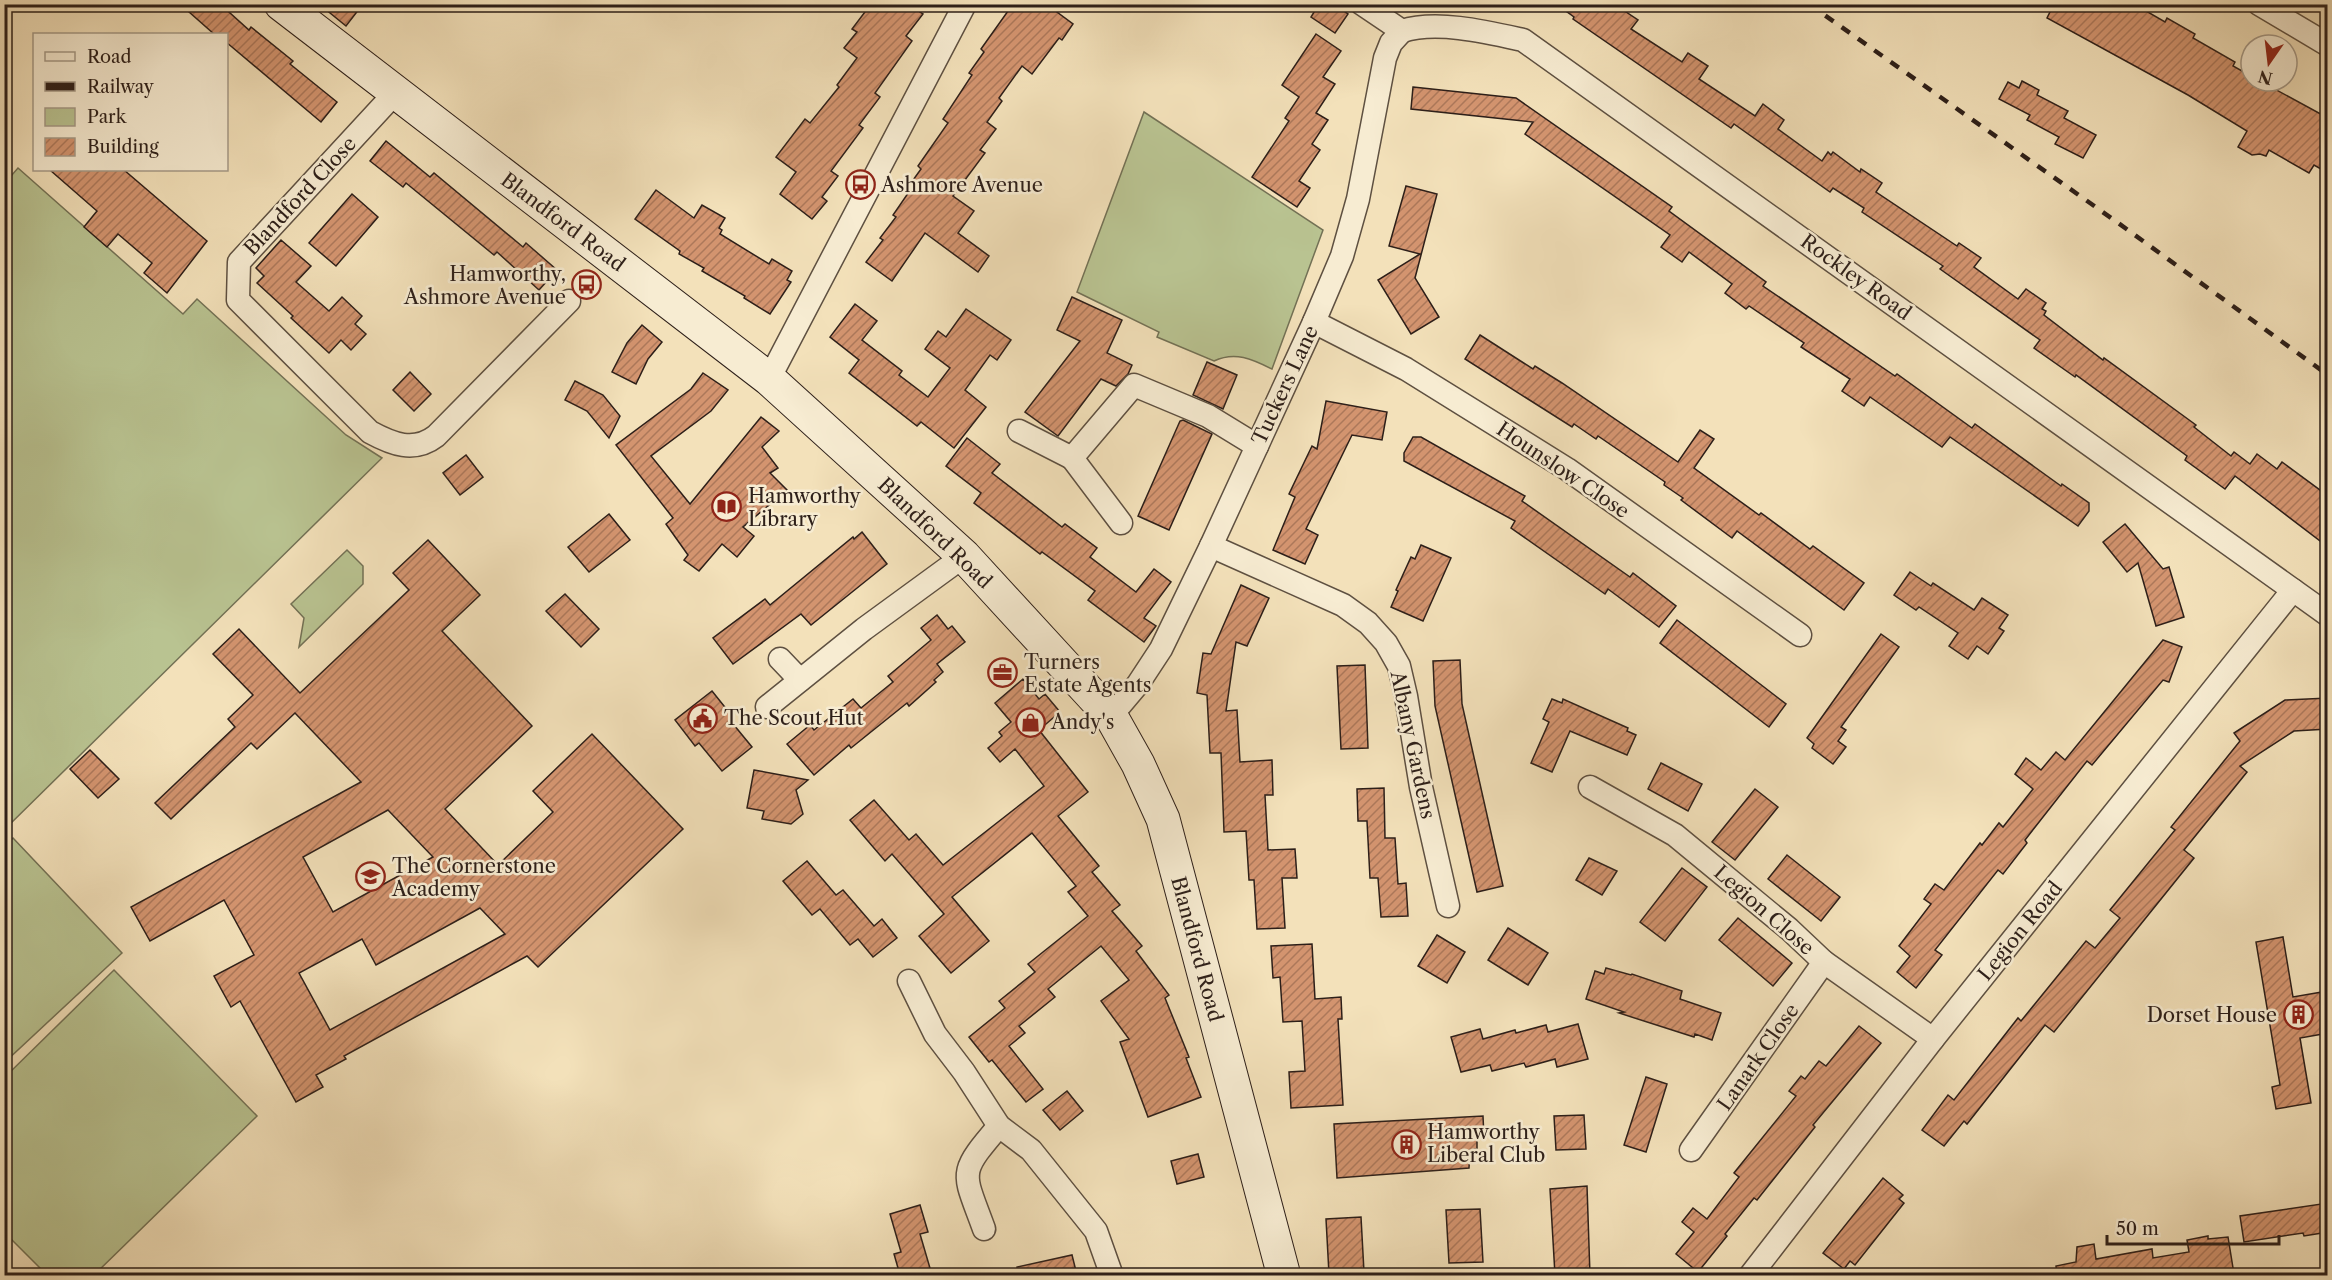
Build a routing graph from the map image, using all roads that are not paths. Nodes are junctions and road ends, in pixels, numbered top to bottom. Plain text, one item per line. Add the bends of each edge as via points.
1 (965, 4) edge
2 (1362, 4) edge
3 (2259, 4) edge
4 (288, 7) edge
5 (1402, 32) junction
6 (2328, 45) edge
7 (394, 93) junction
8 (569, 301) dead end
9 (1314, 322) junction
10 (769, 380) junction
11 (1019, 431) dead end
12 (1257, 446) junction
13 (1072, 458) junction
14 (1121, 523) dead end
15 (1211, 546) junction
16 (964, 556) junction
17 (2293, 590) junction
18 (2328, 615) edge
19 (1800, 635) dead end
20 (780, 659) dead end
21 (800, 680) junction
22 (767, 707) dead end
23 (1110, 716) junction
24 (1590, 787) dead end
25 (1448, 906) dead end
26 (1824, 962) junction
27 (909, 981) dead end
28 (1933, 1039) junction
29 (999, 1126) junction
30 (1691, 1150) dead end
31 (984, 1230) dead end
32 (1112, 1275) edge
33 (1284, 1275) edge
34 (1750, 1275) edge

1 - 10 street
2 - 5 street
3 - 6 street
4 - 7 main road, Blandford Road
5 - 9 street, Tuckers Lane via 1385,58 1358,199 1342,256
5 - 17 street, Rockley Road via 1433,26 1523,40
7 - 8 street, Blandford Close via 239,262 238,300 370,432 389,443 408,446 420,445 436,436
7 - 10 main road, Blandford Road
9 - 12 street, Tuckers Lane
9 - 19 street, Hounslow Close via 1406,369 1567,469
10 - 16 main road, Blandford Road
11 - 13 street
12 - 13 street via 1208,416 1134,385
12 - 15 street, Tuckers Lane
13 - 14 street
15 - 23 street, Tuckers Lane via 1161,649
15 - 25 street, Albany Gardens via 1343,605 1368,623 1386,643 1399,666
16 - 21 street
16 - 23 main road, Blandford Road
17 - 18 street, Rockley Road
17 - 28 street, Legion Road
20 - 21 street
21 - 22 street
23 - 33 main road, Blandford Road via 1163,819
24 - 26 street, Legion Close via 1675,835
26 - 28 street, Legion Close
26 - 30 street, Lanark Close
27 - 29 street via 935,1034
28 - 34 street, Legion Road
29 - 31 street via 966,1169 966,1182
29 - 32 street via 1030,1150 1096,1230

